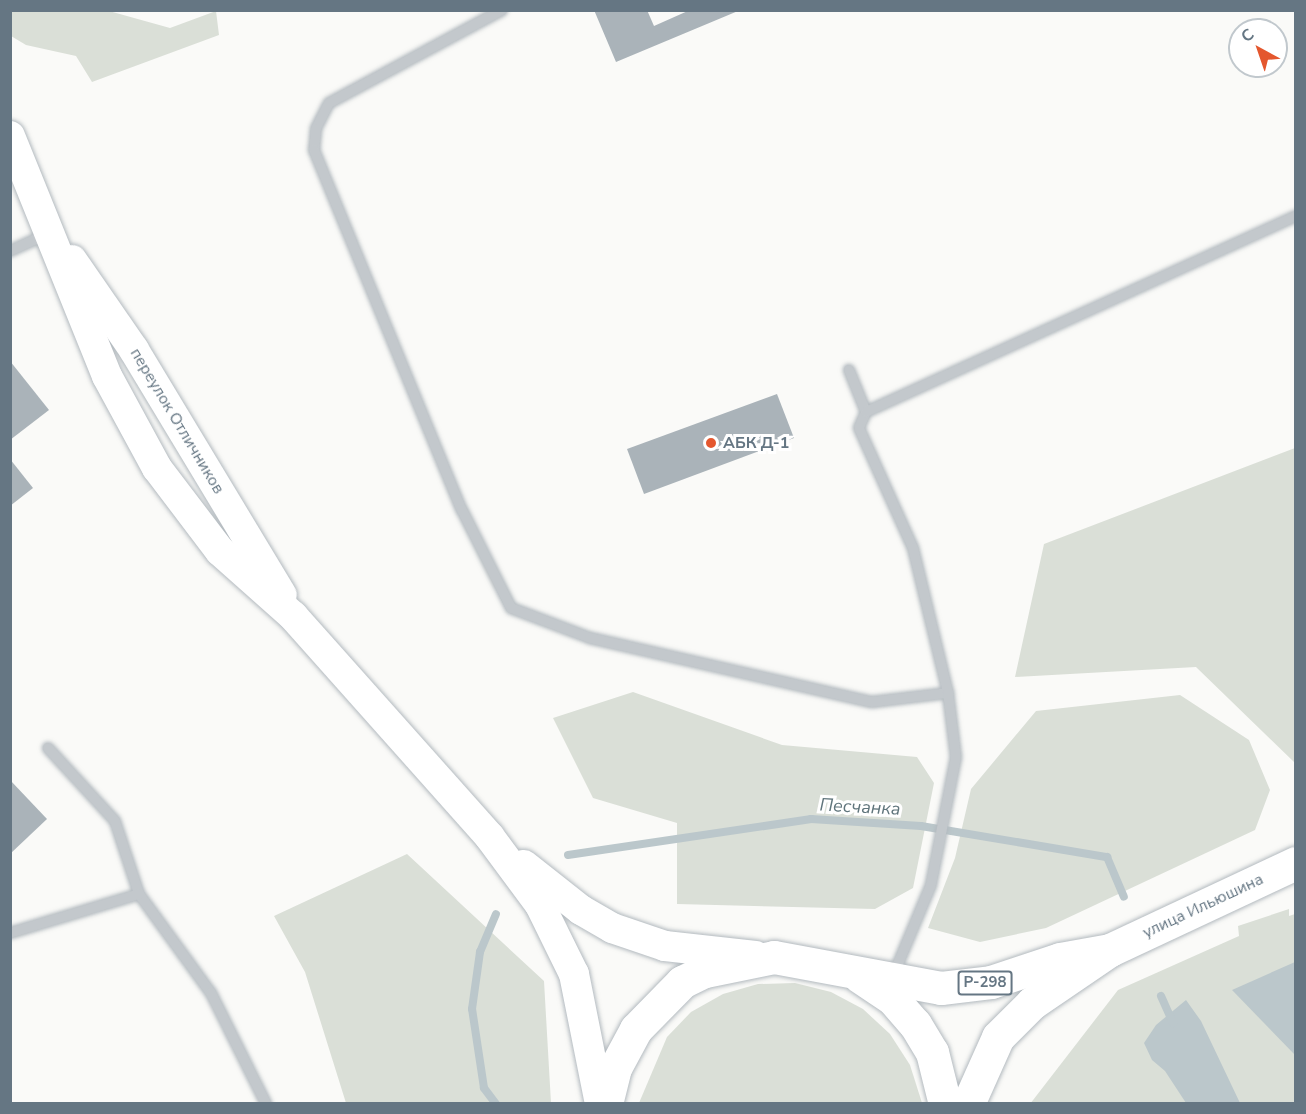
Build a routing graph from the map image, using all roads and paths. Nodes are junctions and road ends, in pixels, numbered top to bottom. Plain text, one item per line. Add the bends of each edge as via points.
1 (502, 10) edge
2 (10, 136) edge
3 (1296, 216) edge
4 (51, 233) junction
5 (10, 251) edge
6 (849, 370) dead end
7 (866, 412) junction
8 (293, 616) junction
9 (948, 693) junction
10 (48, 748) dead end
11 (489, 836) junction
12 (1296, 863) edge
13 (139, 894) junction
14 (10, 933) edge
15 (1110, 950) junction
16 (774, 957) junction
17 (858, 975) junction
18 (892, 976) junction
19 (266, 1104) edge
20 (600, 1104) edge
21 (606, 1104) edge
22 (945, 1104) edge
23 (968, 1104) edge

1 - 9 lane via 329,103 316,129 315,150 462,510 511,608 590,638 872,702
2 - 4 main road, переулок Отличников
3 - 7 lane
4 - 5 lane
4 - 8 main road, переулок Отличников via 134,350
4 - 8 main road, переулок Отличников via 107,376 157,468 220,551
6 - 7 lane
7 - 9 lane via 859,428 913,548
8 - 11 main road, переулок Отличников
9 - 18 lane via 956,757 951,797 931,885
10 - 13 lane via 116,821
11 - 16 main road via 581,910 612,928 665,946
11 - 20 main road via 540,905 566,953 582,1000
12 - 15 highway, улица Ильюшина / Р-298
13 - 14 lane
13 - 19 lane via 211,993
15 - 18 highway, Р-298 via 965,986 917,984
15 - 23 highway, Р-298 via 1014,1019 984,1060
16 - 17 highway, Р-298
16 - 21 highway, Р-298 via 705,970 682,982 653,1007 615,1068
17 - 18 highway, Р-298
17 - 22 highway, Р-298 via 892,998 915,1024 932,1052

